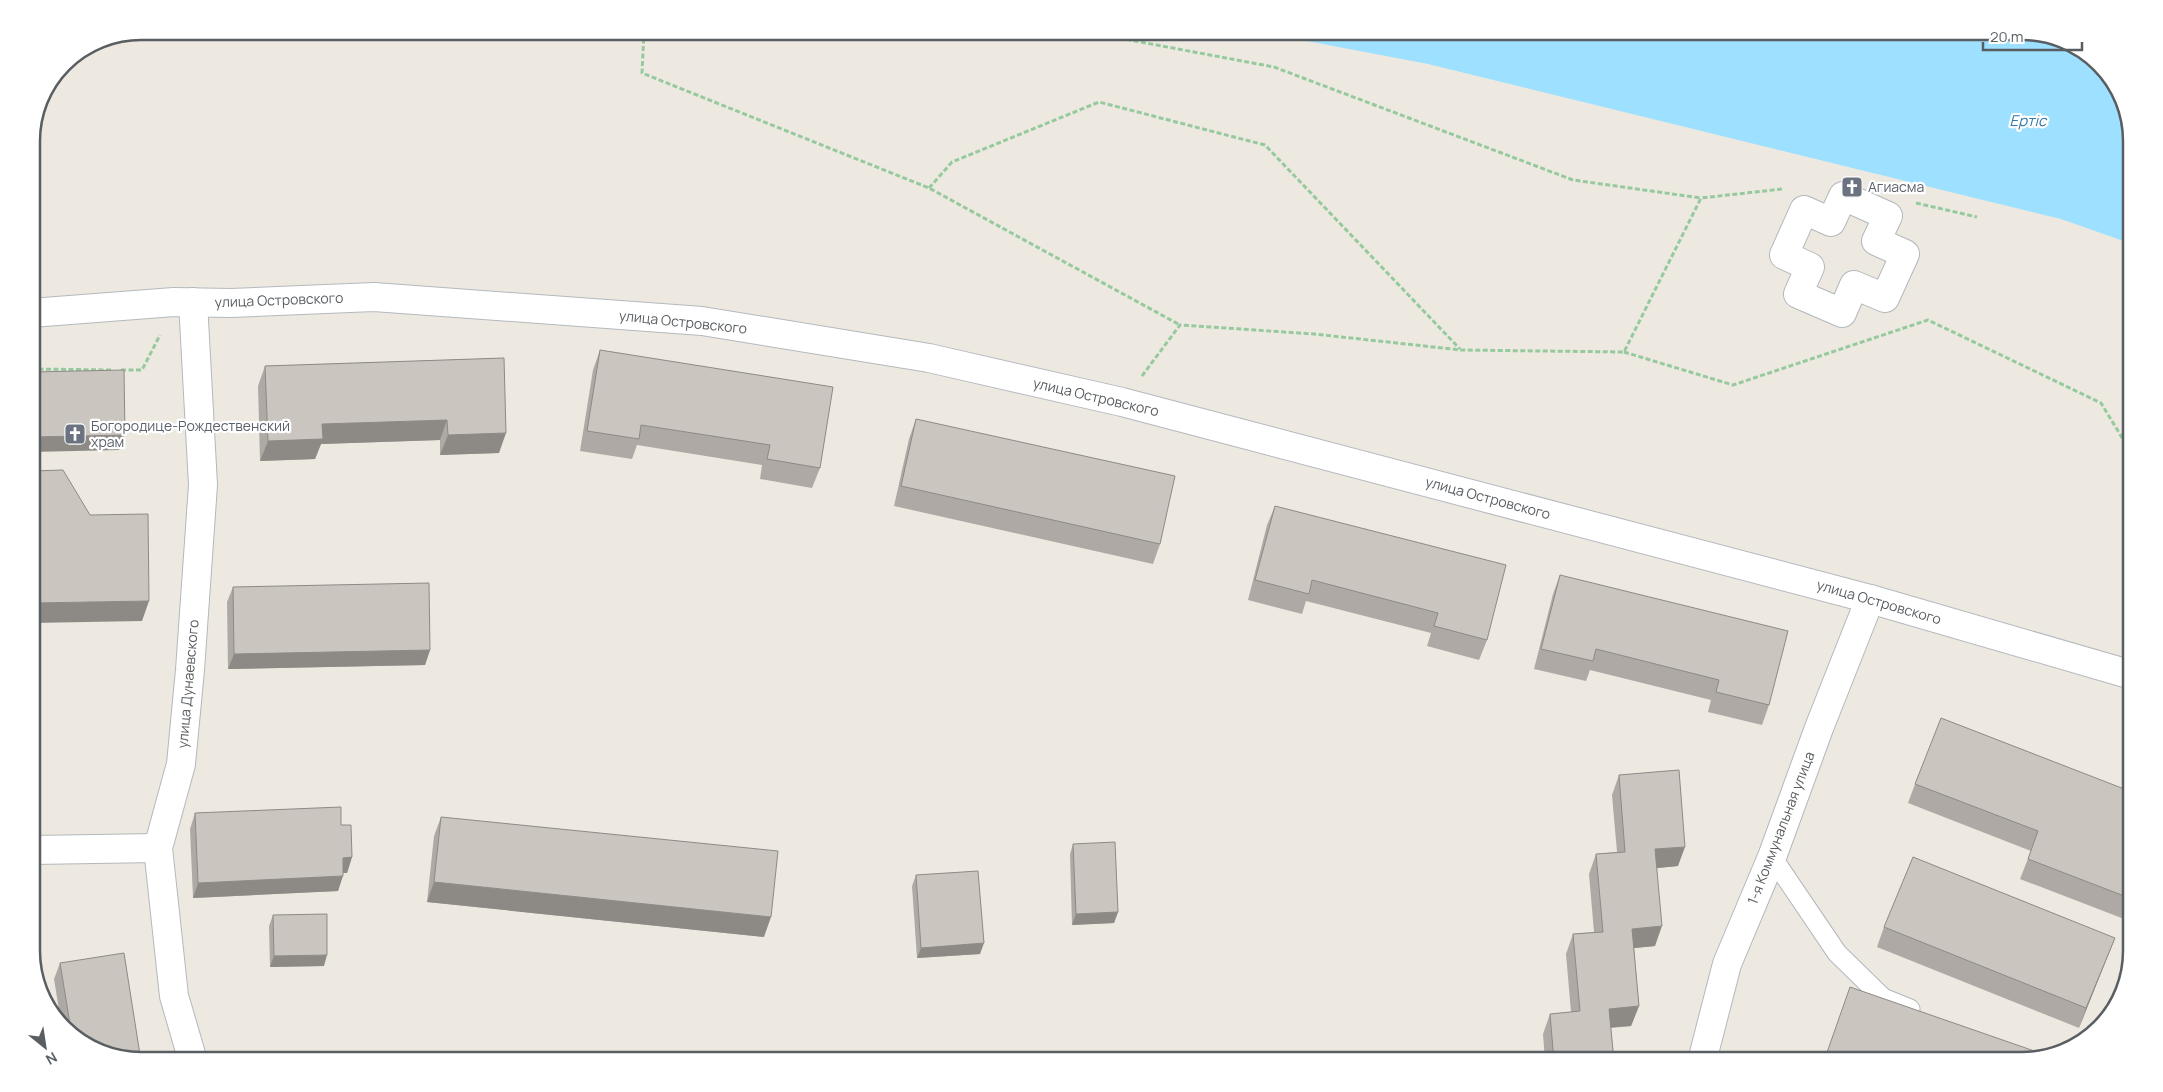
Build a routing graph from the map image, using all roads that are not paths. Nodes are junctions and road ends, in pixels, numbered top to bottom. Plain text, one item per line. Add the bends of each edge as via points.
1 (1810, 267) joint
2 (193, 302) junction
3 (40, 312) edge
4 (1870, 599) junction
5 (2123, 672) edge
6 (158, 848) junction
7 (40, 850) edge
8 (1772, 857) junction
9 (1927, 1016) edge
10 (190, 1052) edge
11 (1704, 1052) edge

1 - 1 main road via 1784,255 1804,210 1831,222 1843,196 1888,216 1876,241 1905,254 1885,298 1854,285 1842,313 1798,294
2 - 3 main road, улица Островского
2 - 4 main road, улица Островского via 374,297 702,321 928,358 1122,402
2 - 6 main road, улица Дунаевского via 203,484 181,764
4 - 5 main road, улица Островского
4 - 8 main road, 1-я Коммунальная улица
6 - 7 main road
6 - 10 main road, улица Дунаевского via 174,996
8 - 9 lane via 1837,953 1883,998
8 - 11 main road, 1-я Коммунальная улица via 1727,964

